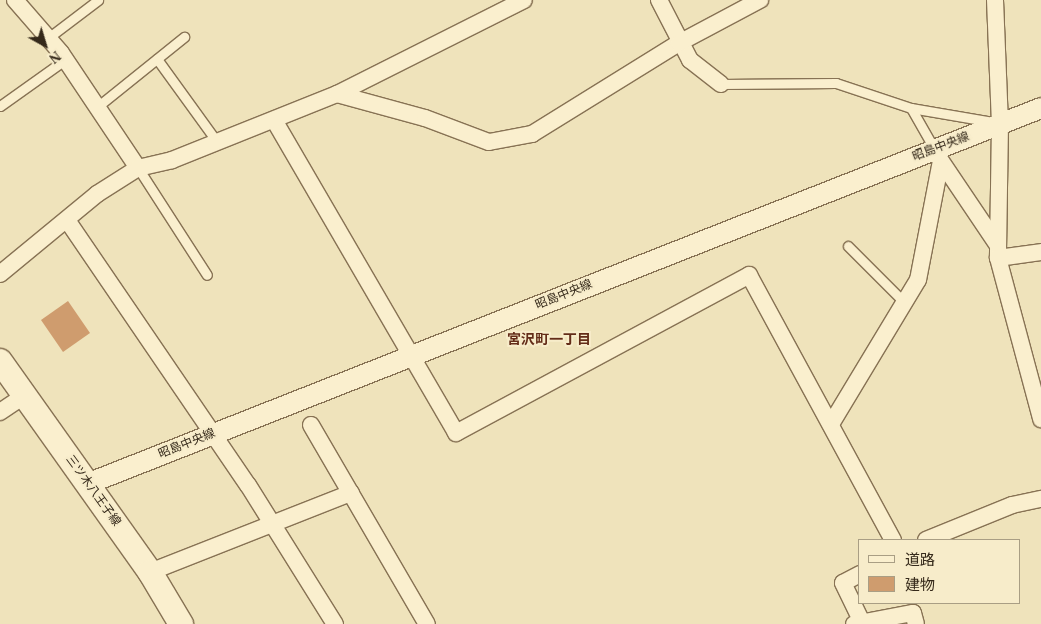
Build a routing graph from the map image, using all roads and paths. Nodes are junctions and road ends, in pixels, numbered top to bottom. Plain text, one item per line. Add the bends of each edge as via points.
1 (15, 0) edge
2 (98, 0) edge
3 (524, 0) edge
4 (659, 0) edge
5 (760, 0) edge
6 (995, 0) edge
7 (184, 37) dead end
8 (48, 38) junction
9 (679, 43) junction
10 (66, 59) junction
11 (157, 59) junction
12 (721, 84) joint
13 (337, 94) junction
14 (0, 106) edge
15 (97, 107) junction
16 (911, 108) junction
17 (1041, 108) edge
18 (274, 120) junction
19 (1000, 124) junction
20 (217, 142) junction
21 (938, 155) junction
22 (138, 168) junction
23 (67, 220) junction
24 (848, 246) dead end
25 (998, 251) junction
26 (1041, 252) edge
27 (0, 274) edge
28 (207, 275) dead end
29 (903, 301) junction
30 (412, 355) junction
31 (0, 361) edge
32 (24, 396) junction
33 (0, 412) edge
34 (1041, 419) edge
35 (831, 424) junction
36 (311, 425) dead end
37 (214, 434) junction
38 (87, 484) junction
39 (351, 493) junction
40 (1041, 499) edge
41 (272, 527) junction
42 (892, 539) edge
43 (928, 539) edge
44 (150, 572) junction
45 (858, 575) edge
46 (176, 615) edge
47 (864, 623) edge
48 (186, 624) edge
49 (335, 624) edge
50 (427, 624) edge
51 (916, 624) edge

1 - 8 street
2 - 8 lane
3 - 13 street
4 - 9 street
5 - 9 street
6 - 19 street
7 - 11 lane
8 - 10 street
9 - 12 street via 690,60
9 - 13 street via 532,134 489,142 425,118
10 - 14 lane
10 - 15 street
11 - 15 lane
11 - 20 lane
12 - 16 lane via 836,83
13 - 18 street
15 - 22 street
16 - 19 lane
16 - 21 lane
17 - 19 street, 昭島中央線
18 - 20 street
18 - 30 street
19 - 21 street, 昭島中央線
19 - 25 street
20 - 22 street
21 - 25 street
21 - 29 street via 918,280
21 - 30 street, 昭島中央線
22 - 23 street
22 - 28 lane
23 - 27 street
23 - 37 street
24 - 29 lane
25 - 26 street
25 - 34 street
29 - 35 street
30 - 35 street via 456,433 749,275
30 - 37 street, 昭島中央線
31 - 32 main road, 三ツ木八王子線
32 - 33 street
32 - 38 main road, 三ツ木八王子線
35 - 42 street
36 - 39 street
37 - 38 street, 昭島中央線
37 - 41 street
38 - 44 main road, 三ツ木八王子線
39 - 41 street
39 - 50 street
40 - 43 street via 1012,505
41 - 44 street
41 - 49 street
44 - 46 main road, 三ツ木八王子線
45 - 47 street via 843,583
46 - 48 street
47 - 51 street via 913,613

